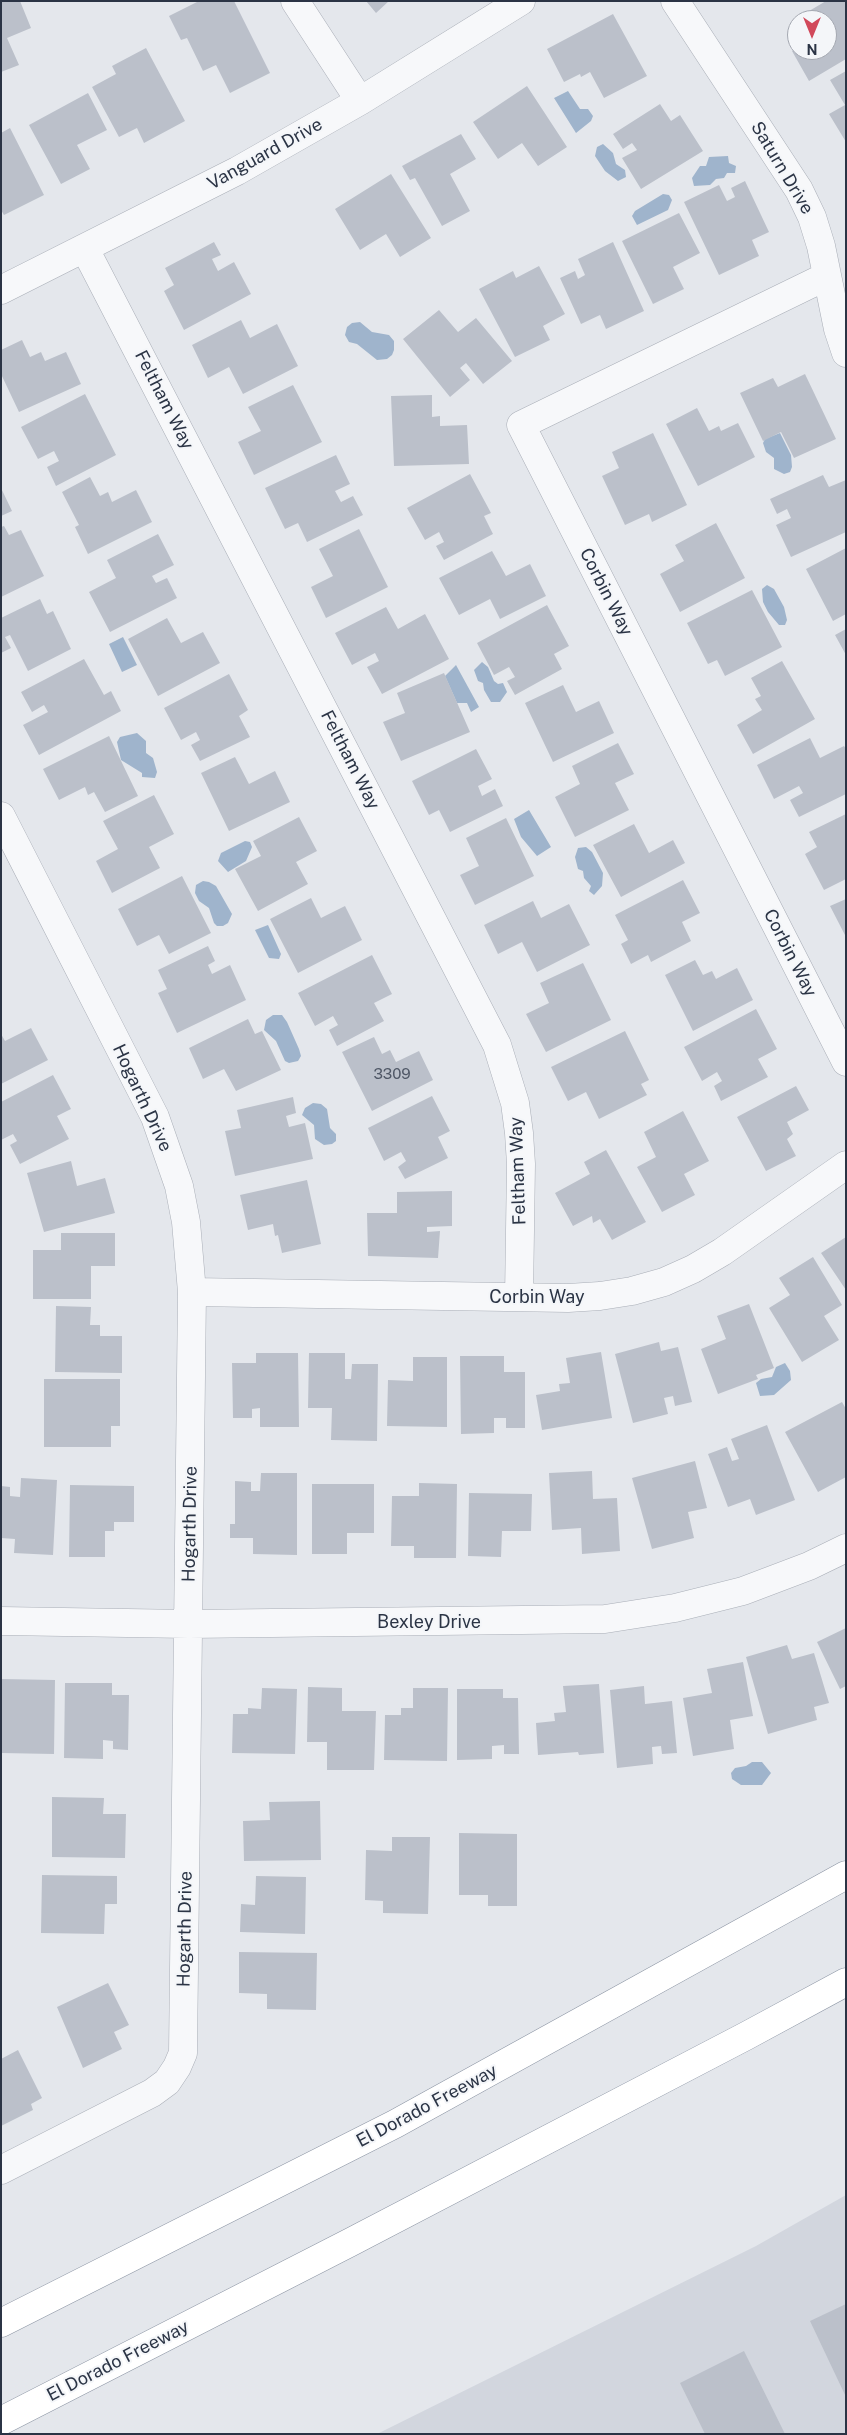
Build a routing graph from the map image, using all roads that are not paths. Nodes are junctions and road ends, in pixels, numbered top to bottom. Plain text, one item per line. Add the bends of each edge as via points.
1 (295, 1) edge
2 (521, 1) edge
3 (675, 1) edge
4 (360, 101) junction
5 (85, 249) junction
6 (827, 276) junction
7 (1, 290) edge
8 (846, 353) edge
9 (1, 816) edge
10 (846, 1062) edge
11 (846, 1165) edge
12 (192, 1292) junction
13 (519, 1297) junction
14 (846, 1548) edge
15 (1, 1621) edge
16 (188, 1624) junction
17 (846, 1875) edge
18 (846, 1982) edge
19 (1, 2170) edge
20 (1, 2323) edge
21 (1, 2420) edge

1 - 4 street
2 - 4 street, Vanguard Drive
3 - 6 street, Saturn Drive via 799,190 812,217
4 - 5 street, Vanguard Drive via 237,171
5 - 7 street, Vanguard Drive
5 - 13 street, Feltham Way via 497,1045 515,1103 519,1133
6 - 8 street, Saturn Drive
6 - 10 street, Corbin Way via 521,425
9 - 12 street, Hogarth Drive via 155,1117 179,1186
11 - 13 street, Corbin Way via 722,1252 664,1282 600,1296
12 - 13 street, Corbin Way
12 - 16 street, Hogarth Drive
14 - 16 street, Bexley Drive via 810,1566 743,1591 675,1608 605,1619
15 - 16 street, Bexley Drive
16 - 19 street, Hogarth Drive via 183,2053 167,2082 152,2093
17 - 20 highway, El Dorado Freeway via 395,2124
18 - 21 highway, El Dorado Freeway via 349,2243

